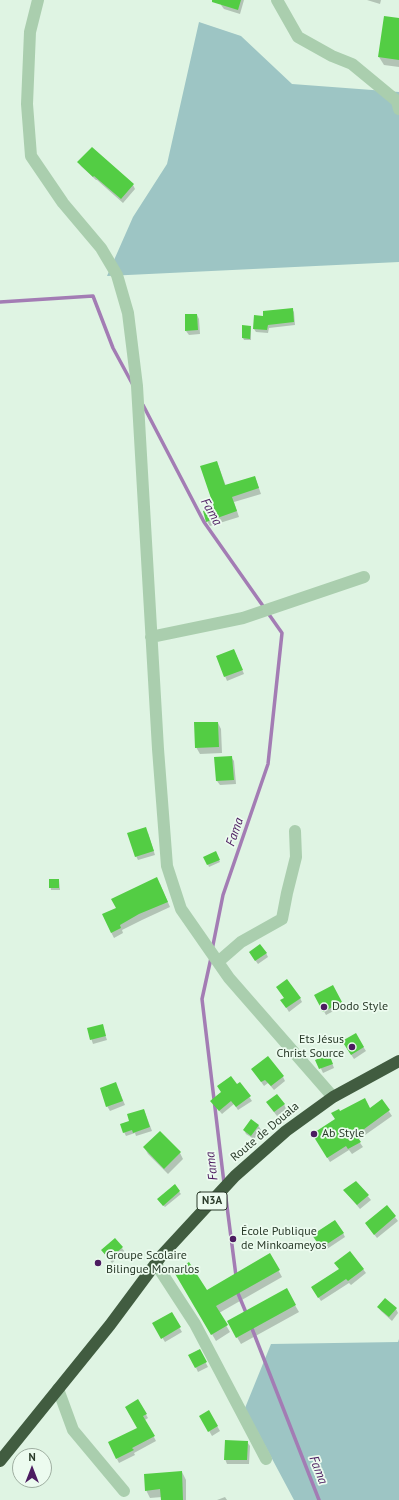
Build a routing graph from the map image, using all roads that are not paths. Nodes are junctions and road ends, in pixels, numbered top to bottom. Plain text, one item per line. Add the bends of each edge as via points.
1 (38, 0) edge
2 (277, 0) edge
3 (399, 109) edge
4 (364, 578) dead end
5 (151, 637) junction
6 (295, 831) dead end
7 (218, 962) junction
8 (399, 1061) edge
9 (333, 1097) junction
10 (156, 1264) junction
11 (58, 1389) junction
12 (266, 1459) dead end
13 (0, 1461) edge
14 (124, 1491) dead end

1 - 5 street via 30,32 28,61 27,104 31,156 63,203 101,248 117,275 128,313 137,386
2 - 3 street via 298,37 352,64 396,101
4 - 5 street via 243,618
5 - 7 street via 167,866 181,909
6 - 7 street via 296,857 282,919 241,942
7 - 9 street via 229,978
8 - 9 highway, Route de Douala / N3A
9 - 10 highway, Route de Douala / N3A via 286,1131 235,1176
10 - 11 highway, Route de Douala / N3A
10 - 12 street via 195,1324
11 - 13 highway, N3A
11 - 14 street via 72,1430

